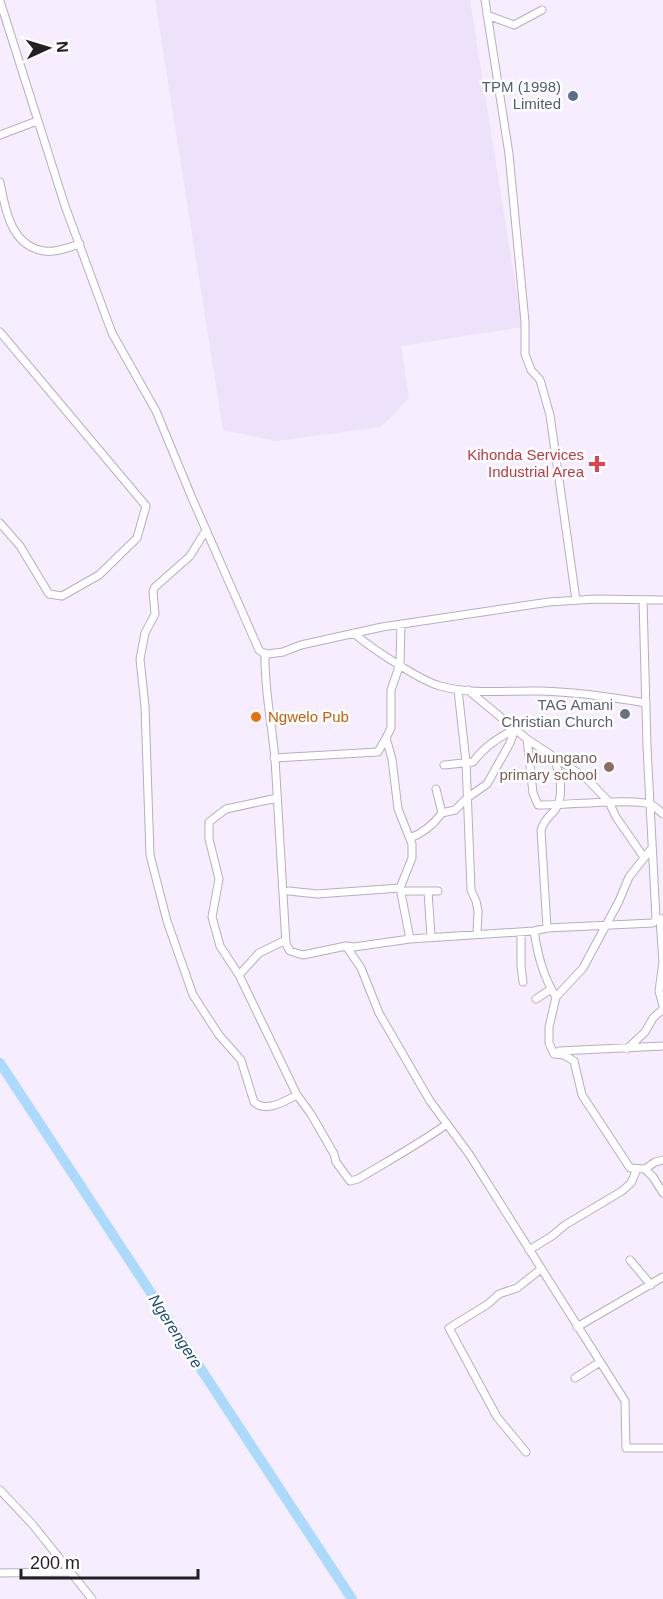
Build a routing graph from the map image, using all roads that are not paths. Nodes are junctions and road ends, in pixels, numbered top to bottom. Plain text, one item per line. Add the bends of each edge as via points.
1 (485, 0) edge
2 (0, 1) edge
3 (542, 10) dead end
4 (487, 15) junction
5 (37, 121) junction
6 (0, 135) edge
7 (0, 182) edge
8 (80, 244) junction
9 (0, 332) edge
10 (0, 523) edge
11 (206, 530) junction
12 (576, 600) junction
13 (644, 600) junction
14 (663, 600) edge
15 (401, 624) junction
16 (354, 633) junction
17 (265, 653) junction
18 (400, 664) junction
19 (458, 690) junction
20 (468, 690) junction
21 (646, 703) junction
22 (515, 729) junction
23 (386, 738) junction
24 (527, 739) junction
25 (274, 758) junction
26 (553, 758) junction
27 (466, 764) junction
28 (444, 765) dead end
29 (436, 789) dead end
30 (277, 798) junction
31 (467, 798) junction
32 (609, 802) junction
33 (650, 804) junction
34 (557, 806) junction
35 (442, 813) junction
36 (663, 814) edge
37 (410, 838) junction
38 (652, 848) junction
39 (643, 856) junction
40 (403, 890) junction
41 (289, 891) dead end
42 (428, 891) junction
43 (438, 891) dead end
44 (660, 919) edge
45 (605, 926) junction
46 (547, 928) junction
47 (521, 932) junction
48 (534, 932) junction
49 (477, 934) junction
50 (431, 938) junction
51 (410, 939) junction
52 (286, 940) junction
53 (346, 946) junction
54 (239, 975) junction
55 (662, 977) edge
56 (524, 982) dead end
57 (551, 989) junction
58 (556, 998) junction
59 (536, 999) dead end
60 (663, 1008) edge
61 (663, 1046) edge
62 (627, 1049) junction
63 (553, 1052) junction
64 (297, 1095) junction
65 (447, 1124) junction
66 (663, 1160) edge
67 (641, 1169) junction
68 (663, 1193) edge
69 (529, 1250) junction
70 (630, 1260) dead end
71 (541, 1269) junction
72 (663, 1277) edge
73 (651, 1285) junction
74 (577, 1327) junction
75 (600, 1362) junction
76 (575, 1378) dead end
77 (663, 1448) edge
78 (526, 1452) dead end
79 (0, 1490) edge
80 (70, 1572) junction
81 (0, 1573) edge
82 (92, 1599) edge

1 - 4 street
2 - 5 street
3 - 4 street via 514,25
4 - 12 street via 507,138 525,354 542,386 550,415
5 - 6 street
5 - 8 street
7 - 8 street via 14,232 25,244 44,252
8 - 11 street via 112,333 156,411
9 - 10 street via 146,506 137,538 99,575 62,596 49,594 20,546
11 - 17 street via 254,641
11 - 64 street via 190,556 155,587 155,614 142,643 150,855 167,921 193,995 241,1060 255,1102 260,1106 277,1105
12 - 13 street
12 - 15 street
13 - 14 street
13 - 21 street
15 - 16 street
15 - 18 street
16 - 17 street
16 - 18 street
17 - 25 street
18 - 19 street via 437,686
18 - 23 street via 392,690 391,728
19 - 20 street
19 - 27 street
20 - 21 street via 603,695
20 - 22 street
21 - 33 street
22 - 24 street
22 - 27 street via 494,740 473,762
22 - 31 street via 495,773
23 - 25 street via 378,752
23 - 37 street via 398,809
24 - 26 street
24 - 34 street via 538,805
25 - 30 street
26 - 32 street via 586,779
26 - 34 street via 559,776
27 - 28 street
27 - 31 street
29 - 35 street
30 - 52 street
30 - 54 street via 226,809 209,822 219,879 212,917 220,946
31 - 35 street via 455,810
31 - 49 street
32 - 33 street
32 - 34 street
32 - 39 street
33 - 36 street
33 - 38 street
34 - 46 street via 541,830
35 - 37 street via 436,822
37 - 40 street via 412,858
38 - 39 street
38 - 44 street
39 - 45 street
40 - 41 street via 317,894
40 - 42 street
40 - 51 street
42 - 43 street
42 - 50 street
44 - 45 street via 653,923
44 - 55 street
45 - 46 street
45 - 58 street via 583,968
46 - 48 street
47 - 48 street
47 - 49 street
47 - 56 street
48 - 57 street via 538,960
49 - 50 street
50 - 51 street
51 - 53 street
52 - 53 street via 290,951 298,955
52 - 54 street via 260,953
53 - 65 street via 361,968 397,1047
54 - 64 street
55 - 60 street via 659,991
57 - 58 street
57 - 59 street
58 - 63 street via 549,1027
60 - 62 street
61 - 62 street
62 - 63 street
63 - 67 street via 574,1061 582,1095 630,1168
64 - 65 street via 350,1182
65 - 69 street
66 - 67 street
67 - 68 street via 653,1177
67 - 69 street via 622,1191
69 - 71 street
70 - 73 street
71 - 74 street
71 - 78 street via 517,1288 499,1294 449,1328 497,1417
72 - 73 street
73 - 74 street
74 - 75 street
75 - 76 street
75 - 77 street via 625,1401 626,1448
79 - 80 street
80 - 81 street
80 - 82 street

